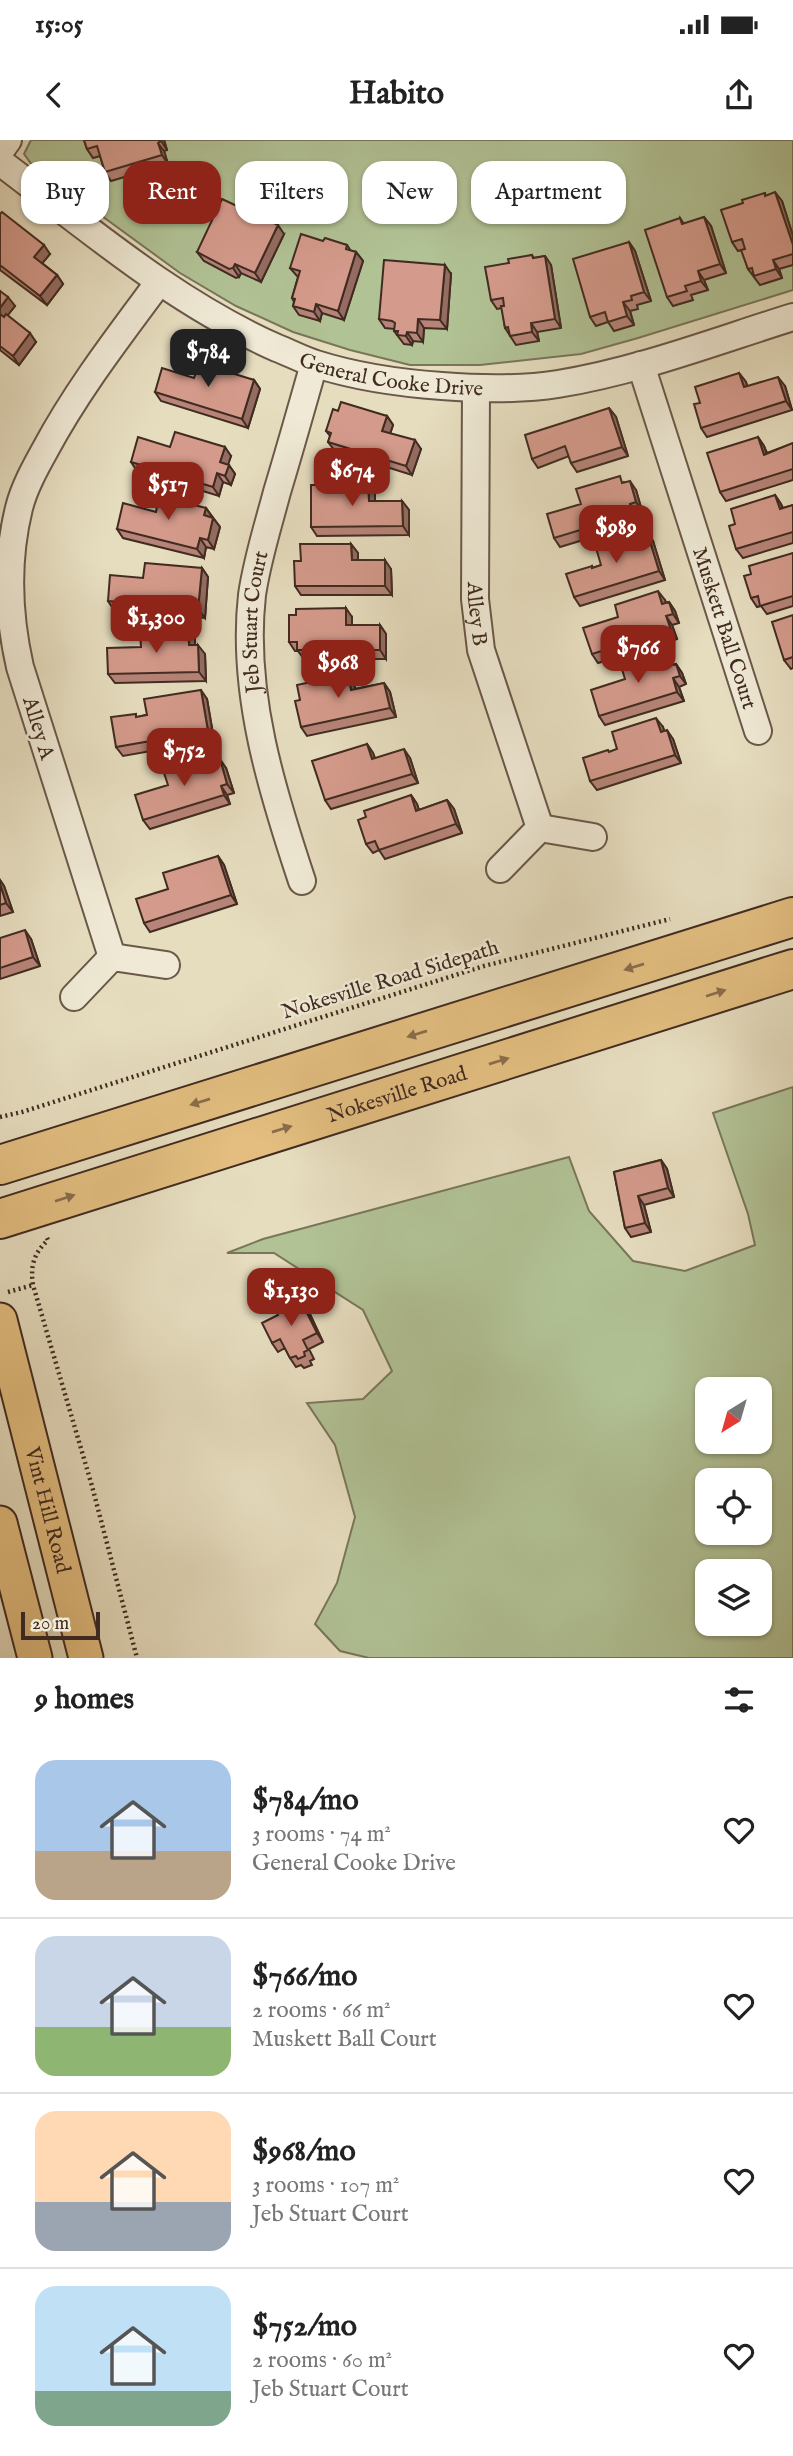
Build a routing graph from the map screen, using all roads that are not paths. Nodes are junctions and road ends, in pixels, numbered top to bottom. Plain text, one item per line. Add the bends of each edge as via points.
1 (8, 140) edge
2 (0, 151) edge
3 (0, 162) edge
4 (159, 282) junction
5 (793, 317) edge
6 (314, 364) junction
7 (641, 365) junction
8 (476, 388) junction
9 (758, 731) dead end
10 (540, 828) junction
11 (593, 837) dead end
12 (500, 869) dead end
13 (302, 881) dead end
14 (793, 917) edge
15 (112, 957) junction
16 (166, 965) dead end
17 (793, 969) edge
18 (74, 997) dead end
19 (0, 1165) edge
20 (0, 1219) edge
21 (0, 1320) edge
22 (0, 1523) edge
23 (35, 1658) edge
24 (86, 1658) edge

1 - 2 street
3 - 4 street, General Cooke Drive
4 - 6 street, General Cooke Drive via 246,334
4 - 15 street, Alley A via 58,424 19,506 11,555 11,625 20,667
5 - 7 street, General Cooke Drive
6 - 8 street, General Cooke Drive via 393,381
6 - 13 street, Jeb Stuart Court via 262,543 252,596 254,691 262,749
7 - 8 street, General Cooke Drive via 557,384
7 - 9 street, Muskett Ball Court
8 - 10 street, Alley B via 475,599 479,638
10 - 11 street
10 - 12 street
14 -> 19 highway
15 - 16 street
15 - 18 street
20 -> 17 highway, Nokesville Road
21 - 24 main road, Vint Hill Road
22 - 23 main road

